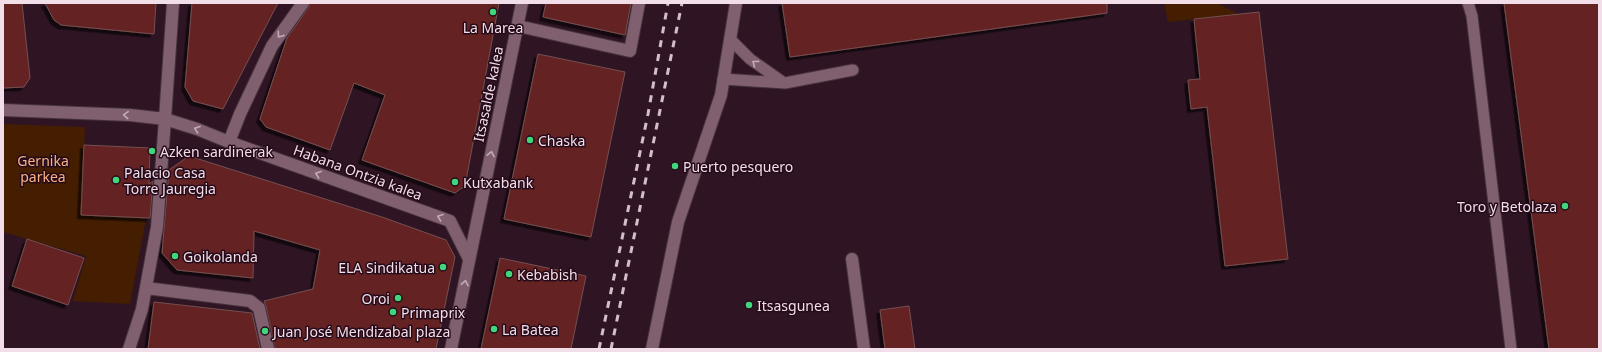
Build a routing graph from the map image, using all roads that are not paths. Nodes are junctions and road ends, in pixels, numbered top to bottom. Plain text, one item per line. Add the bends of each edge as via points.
1 (173, 3) edge
2 (303, 3) edge
3 (522, 3) edge
4 (639, 3) edge
5 (736, 3) edge
6 (1468, 3) edge
7 (518, 26) junction
8 (730, 39) junction
9 (853, 70) dead end
10 (723, 79) junction
11 (785, 83) junction
12 (3, 110) edge
13 (165, 119) junction
14 (229, 142) junction
15 (469, 259) junction
16 (852, 259) dead end
17 (146, 288) junction
18 (129, 349) edge
19 (268, 349) edge
20 (451, 349) edge
21 (652, 349) edge
22 (864, 349) edge
23 (1511, 349) edge

1 - 13 street
2 -> 14 street via 272,46
3 - 7 street, Itsasalde kalea
4 - 7 street via 630,51
5 - 8 street
6 - 23 lane via 1472,16
15 -> 7 street, Itsasalde kalea
8 - 10 street
11 -> 8 lane via 750,59
9 - 11 lane
10 - 11 lane
10 - 21 street via 721,95 678,222
13 -> 12 street, Habana Ontzia kalea via 130,115
14 -> 13 street, Habana Ontzia kalea
13 - 17 street via 157,227
15 -> 14 street, Habana Ontzia kalea via 450,221
20 -> 15 street, Itsasalde kalea
16 - 22 street
17 - 18 street
17 - 19 street via 250,301 259,308

